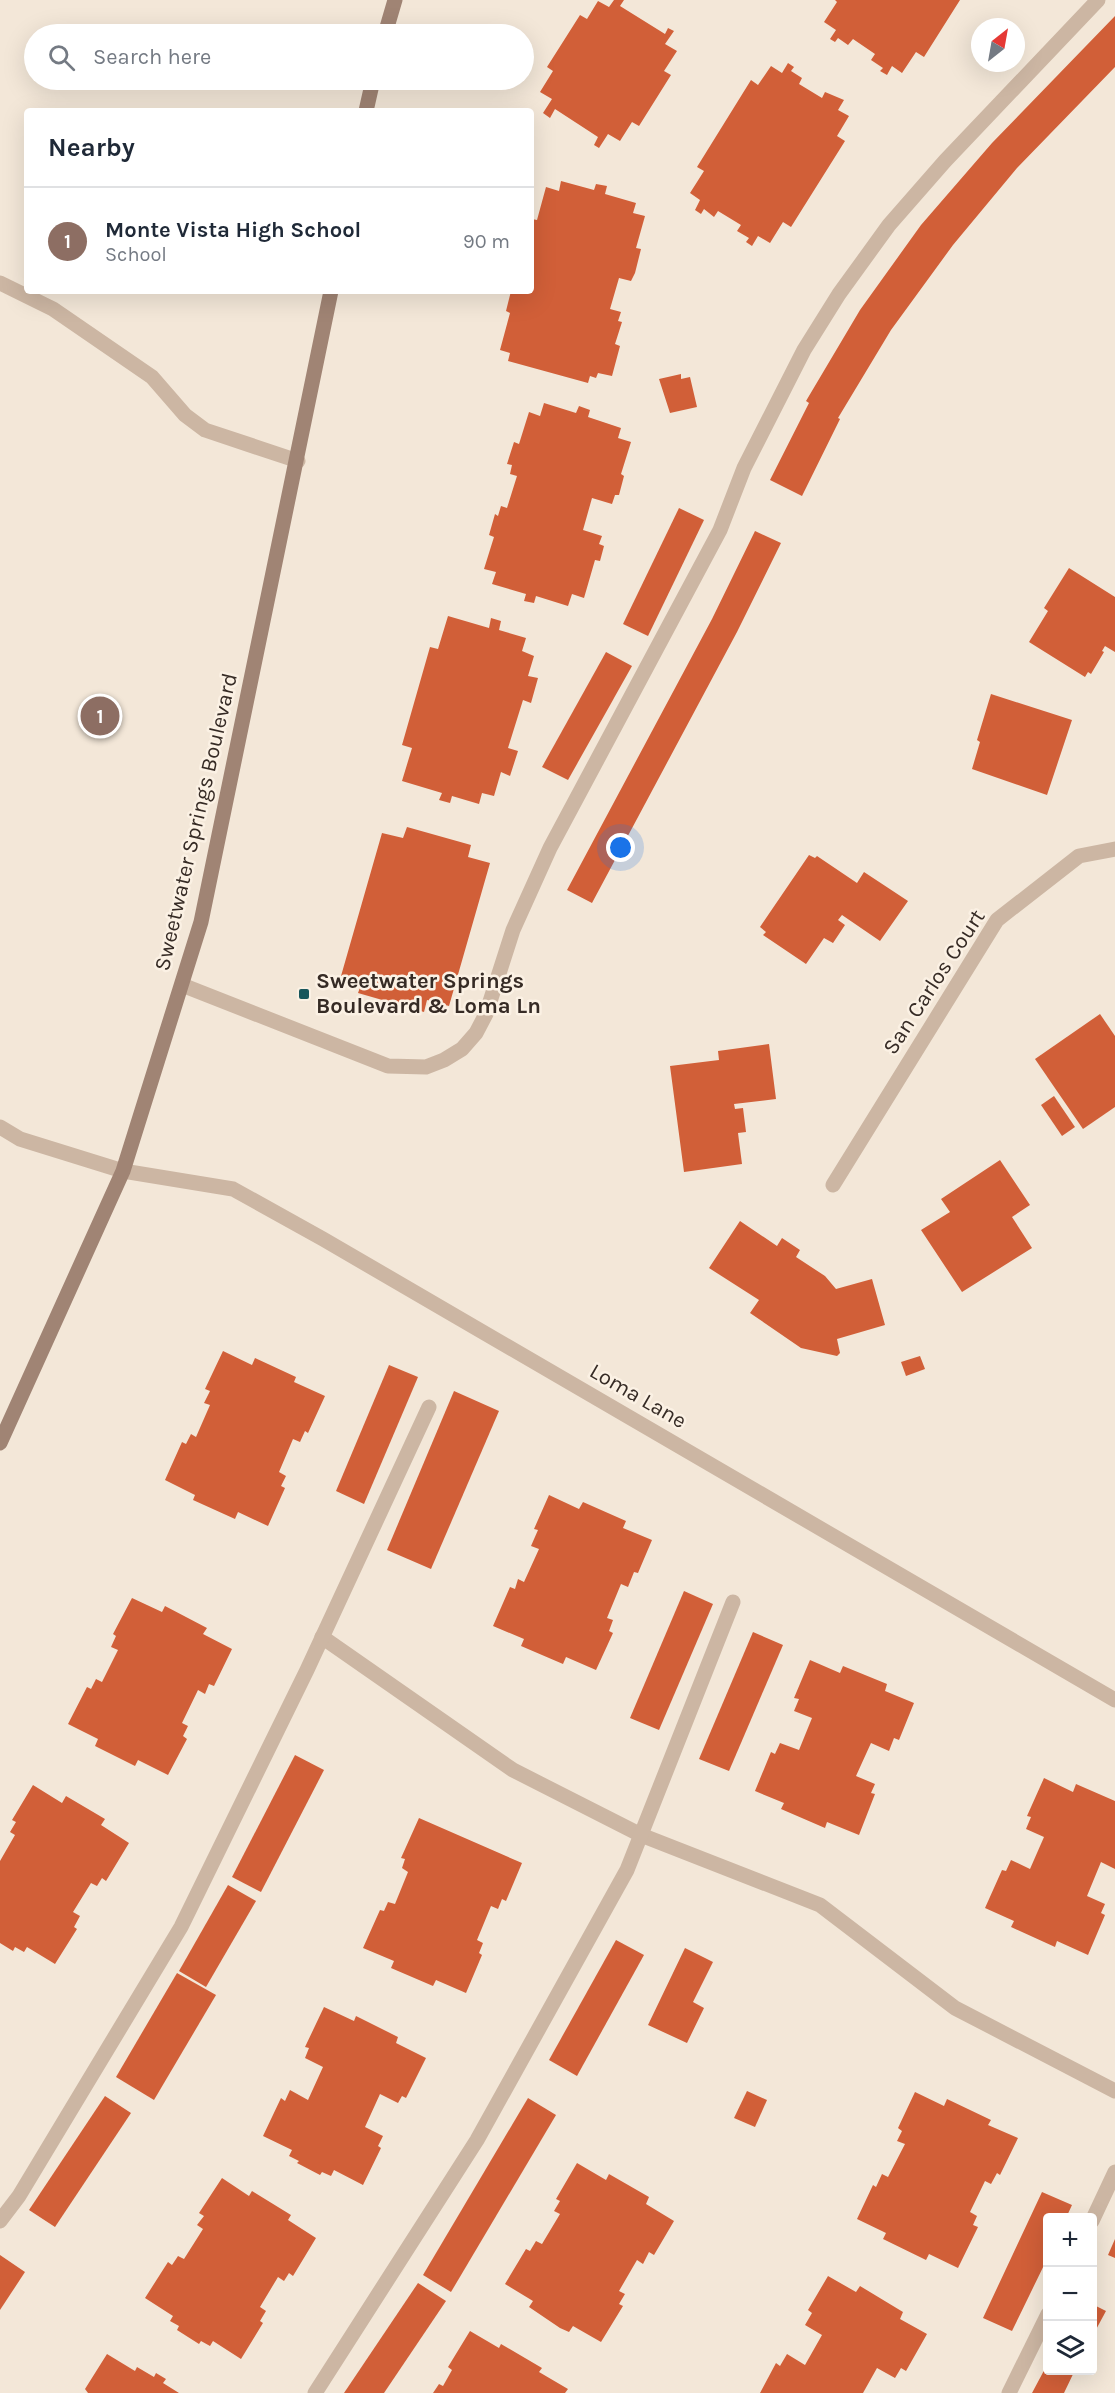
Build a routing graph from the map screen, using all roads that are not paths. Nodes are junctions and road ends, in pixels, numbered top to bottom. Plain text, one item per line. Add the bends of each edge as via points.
1 (395, 0) edge
2 (1098, 0) edge
3 (388, 24) edge
4 (371, 90) edge
5 (367, 108) edge
6 (0, 283) edge
7 (330, 294) edge
8 (298, 461) junction
9 (1115, 849) edge
10 (182, 984) junction
11 (0, 1127) edge
12 (123, 1171) junction
13 (833, 1185) dead end
14 (429, 1407) dead end
15 (0, 1443) edge
16 (733, 1602) dead end
17 (322, 1637) junction
18 (1115, 1700) edge
19 (641, 1835) junction
20 (1115, 2091) edge
21 (1115, 2172) edge
22 (1096, 2213) edge
23 (0, 2221) edge
24 (1044, 2321) edge
25 (315, 2393) edge
26 (1009, 2393) edge

1 - 3 main road
2 - 10 street via 945,160 890,225 804,350 744,468 720,530 550,848 513,930 486,1014 462,1049 426,1067 388,1066
4 - 5 main road
6 - 8 street via 53,309 152,377 185,415 205,430
7 - 8 main road, Sweetwater Springs Boulevard
8 - 10 main road, Sweetwater Springs Boulevard via 201,922
9 - 13 street, San Carlos Court via 1079,856 997,920
10 - 12 main road, Sweetwater Springs Boulevard
11 - 12 street, Loma Lane via 20,1139
12 - 15 main road, Sweetwater Springs Boulevard
12 - 18 street, Loma Lane via 233,1189
14 - 17 street
16 - 19 street
17 - 19 street via 513,1770
17 - 23 street via 181,1926 19,2196
19 - 20 street via 820,1905 955,2008
19 - 25 street via 627,1870 477,2140
21 - 22 street
24 - 26 street

